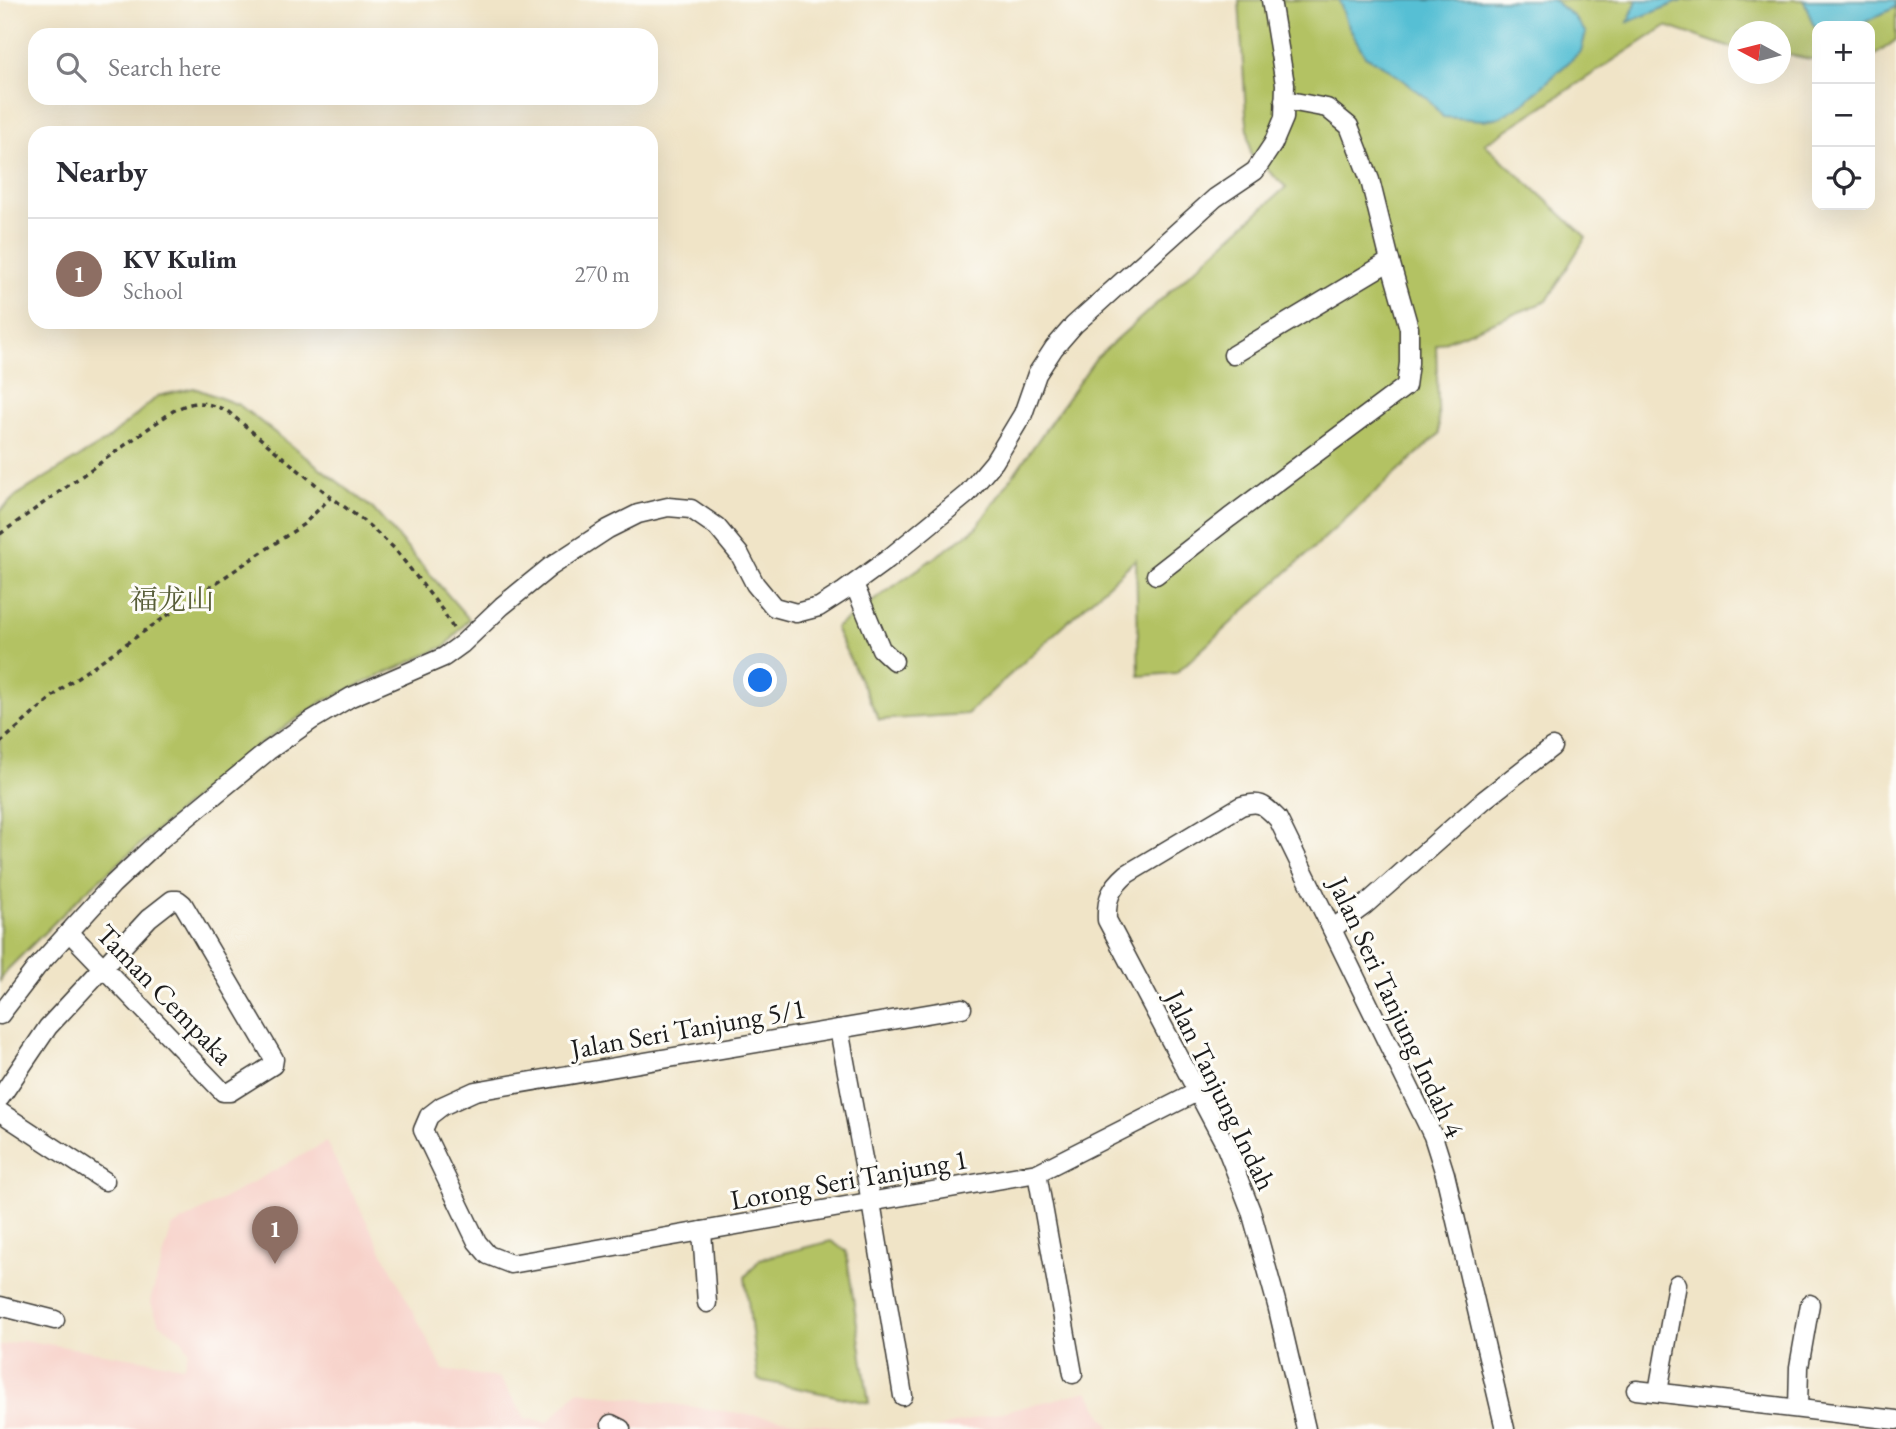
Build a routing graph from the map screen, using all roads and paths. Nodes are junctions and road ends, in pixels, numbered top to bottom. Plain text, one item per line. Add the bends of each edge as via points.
1 (1271, 0) edge
2 (1284, 100) junction
3 (1390, 261) junction
4 (1233, 355) dead end
5 (331, 497) junction
6 (0, 534) edge
7 (1156, 575) dead end
8 (854, 584) junction
9 (462, 644) junction
10 (894, 661) dead end
11 (0, 743) edge
12 (1552, 747) dead end
13 (1106, 903) joint
14 (1332, 929) junction
15 (69, 932) junction
16 (103, 966) junction
17 (962, 1008) dead end
18 (0, 1015) edge
19 (839, 1029) junction
20 (1197, 1092) junction
21 (0, 1098) edge
22 (0, 1112) edge
23 (1037, 1173) junction
24 (105, 1181) dead end
25 (871, 1202) junction
26 (702, 1231) junction
27 (493, 1258) joint
28 (1677, 1284) dead end
29 (707, 1303) dead end
30 (1810, 1304) dead end
31 (0, 1306) edge
32 (55, 1320) dead end
33 (1073, 1374) dead end
34 (1636, 1390) dead end
35 (1658, 1392) junction
36 (904, 1396) dead end
37 (1798, 1408) junction
38 (1896, 1420) edge
39 (1306, 1429) edge
40 (1506, 1429) edge

1 - 2 street
2 - 3 street via 1327,108 1349,126 1370,180
2 - 8 street via 1284,118 1273,145 1255,171 1215,198 1074,325 1037,373 1023,414 994,462 967,494
3 - 4 street
3 - 7 street via 1409,328 1406,386
5 - 6 path via 226,410 188,403
5 - 9 path via 394,548 443,611
5 - 11 path via 304,524 66,685
8 - 9 street via 819,607 796,613 774,607 717,527 691,509 668,507 608,528 550,567
8 - 10 street via 881,649
9 - 15 street via 444,657 351,697 268,751 161,839
12 - 14 street
13 - 14 street, Jalan Seri Tanjung Indah 4 via 1127,874 1255,802 1278,819
13 - 20 street, Jalan Tanjung Indah via 1107,919
14 - 40 street, Jalan Seri Tanjung Indah 4 via 1433,1136
15 - 16 street, Taman Cempaka
15 - 18 street
16 - 16 street, Taman Cempaka via 223,1092 273,1065 274,1059 178,900 149,918
16 - 21 street via 48,1027
17 - 19 street, Jalan Seri Tanjung 5/1
19 - 25 street
19 - 27 street, Jalan Seri Tanjung 5/1 via 475,1091 442,1106 429,1116 423,1130 477,1242
20 - 23 street, Lorong Seri Tanjung 1
20 - 39 street, Jalan Tanjung Indah via 1224,1142 1251,1212
22 - 24 street
23 - 25 street, Lorong Seri Tanjung 1
23 - 33 street
25 - 26 street, Lorong Seri Tanjung 1
25 - 36 street
26 - 27 street, Lorong Seri Tanjung 1 via 510,1264
26 - 29 street
28 - 35 street
30 - 37 street via 1799,1367
31 - 32 street
34 - 35 street
35 - 37 street
37 - 38 street

